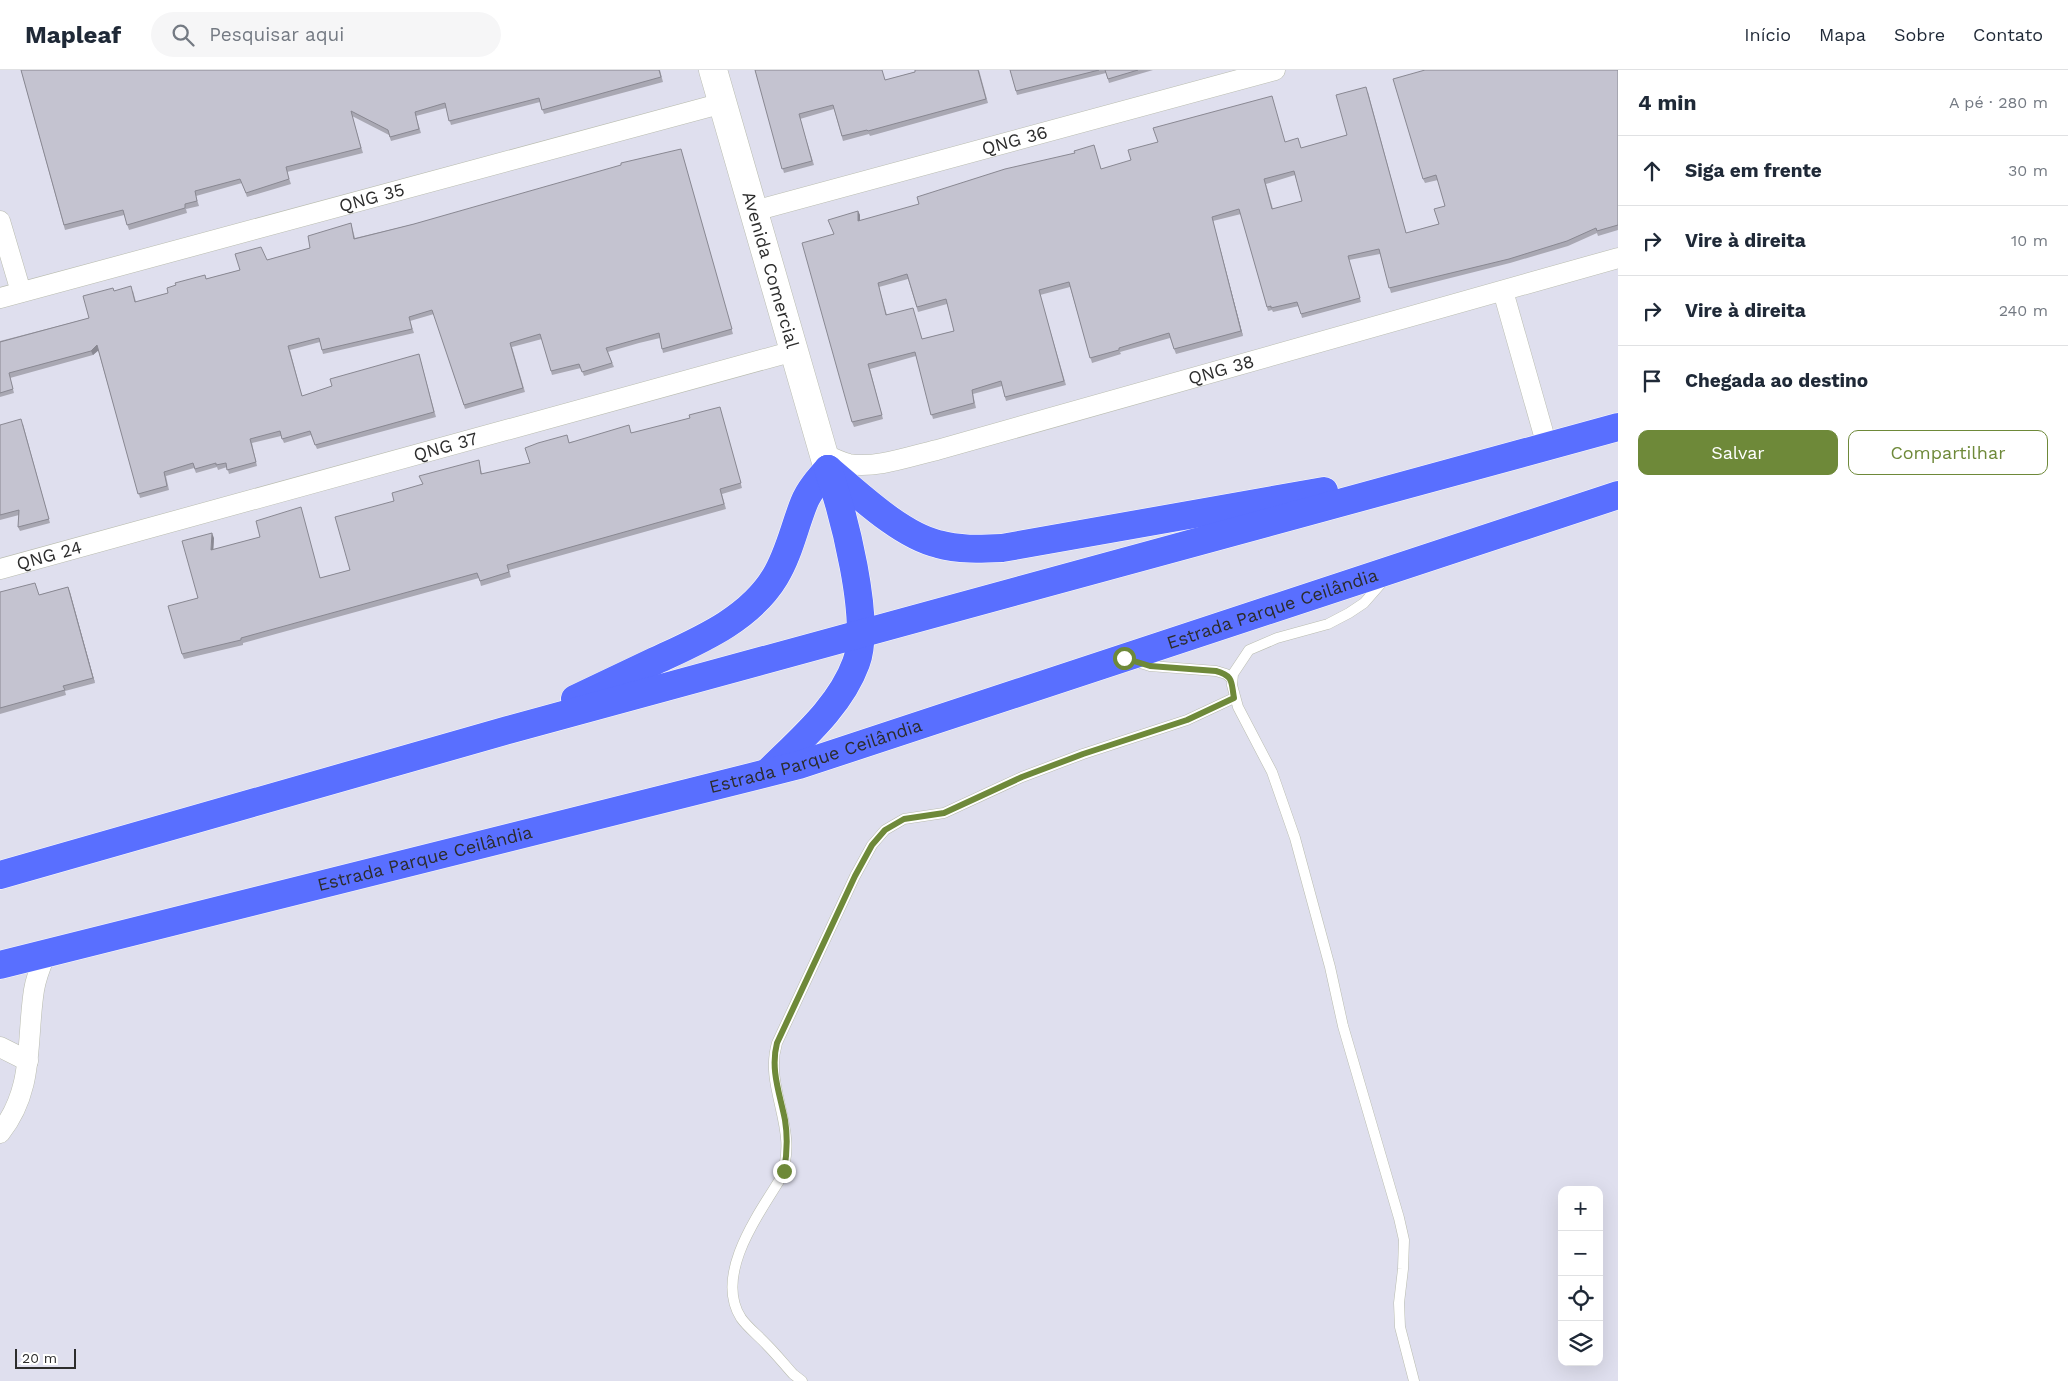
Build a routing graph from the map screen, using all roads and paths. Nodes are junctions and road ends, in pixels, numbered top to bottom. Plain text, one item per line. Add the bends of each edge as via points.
1 (713, 70) edge
2 (1275, 70) edge
3 (723, 103) junction
4 (754, 211) junction
5 (0, 222) edge
6 (1618, 258) edge
7 (1503, 290) junction
8 (21, 292) junction
9 (0, 298) edge
10 (794, 352) junction
11 (1618, 427) edge
12 (1547, 446) junction
13 (826, 462) junction
14 (1482, 464) junction
15 (1618, 495) edge
16 (99, 541) joint
17 (0, 569) edge
18 (1394, 569) junction
19 (862, 633) junction
20 (1124, 658) junction
21 (1232, 679) junction
22 (1234, 698) junction
23 (508, 730) junction
24 (768, 772) junction
25 (0, 875) edge
26 (46, 953) junction
27 (0, 965) edge
28 (0, 1048) edge
29 (28, 1061) junction
30 (0, 1133) edge
31 (802, 1381) edge
32 (1414, 1381) edge

1 - 3 main road, Avenida Comercial
2 - 4 street, QNG 36
3 - 4 main road, Avenida Comercial
3 - 8 street, QNG 35
4 - 10 main road, Avenida Comercial
5 - 8 street
6 - 7 street, QNG 38
7 - 12 street
7 - 13 street, QNG 38 via 892,461 864,465
8 - 9 street, QNG 35
10 - 13 main road, Avenida Comercial
10 - 16 street, QNG 37
11 - 12 highway
12 - 14 highway
13 - 14 highway via 878,511 911,532 936,544 968,549 1002,548
13 - 19 highway via 847,538
13 - 23 highway via 804,502 774,578 757,600 737,617 697,641
14 - 19 highway
15 - 18 highway, Estrada Parque Ceilândia
16 - 17 street, QNG 24
18 - 20 highway, Estrada Parque Ceilândia
18 - 21 lane via 1364,603 1349,613 1328,624 1277,638 1249,650
19 - 23 highway
19 - 24 highway via 856,663 843,689 826,713
20 - 21 lane via 1150,666 1216,671
20 - 24 highway, Estrada Parque Ceilândia via 799,765
21 - 22 lane
22 - 31 lane via 1187,720 1022,777 944,813 897,822 872,845 833,920 777,1043 774,1075 785,1121 787,1155 784,1171 734,1266 733,1294 741,1318
22 - 32 lane via 1272,772 1295,838 1343,1026 1399,1218 1404,1240 1400,1327
23 - 25 highway
24 - 26 highway, Estrada Parque Ceilândia
26 - 27 highway, Estrada Parque Ceilândia
26 - 29 street via 34,989
28 - 29 street
29 - 30 street via 25,1085 10,1121

